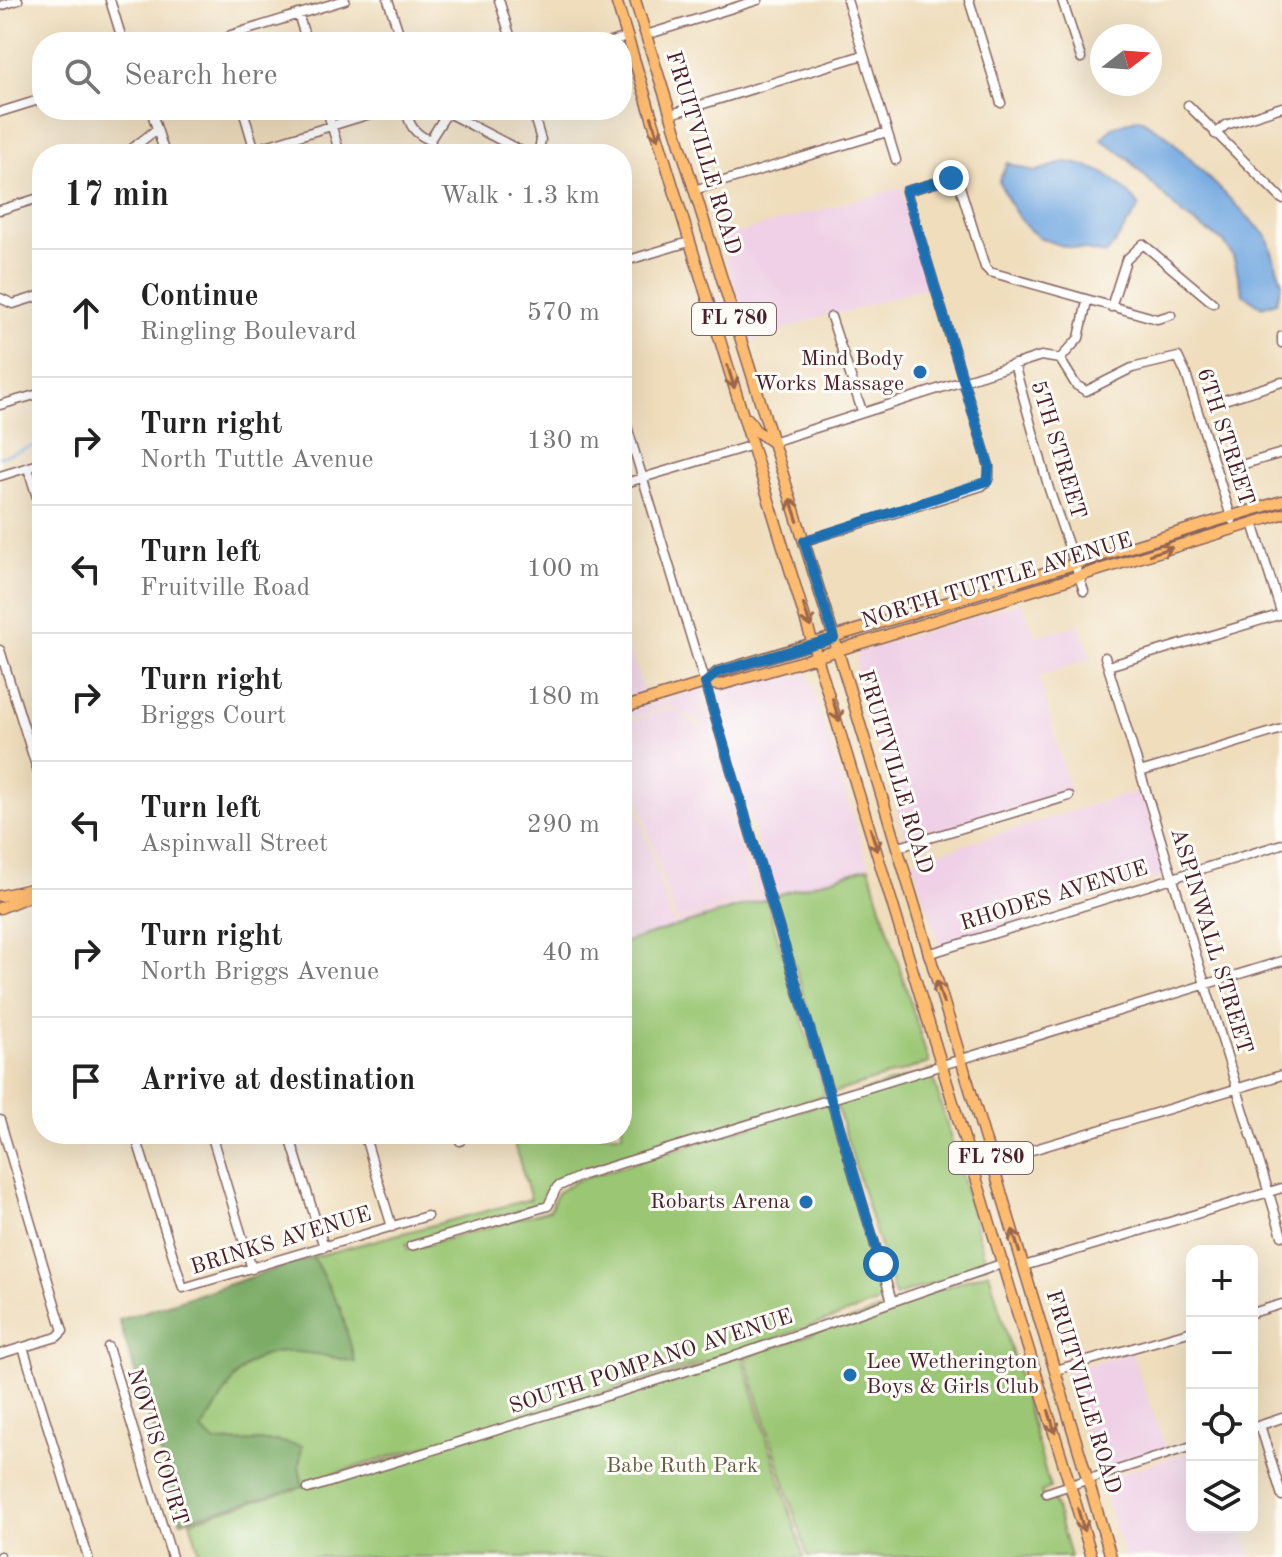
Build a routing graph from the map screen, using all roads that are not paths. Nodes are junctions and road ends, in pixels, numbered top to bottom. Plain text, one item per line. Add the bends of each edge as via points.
1 (18, 0) edge
2 (110, 0) edge
3 (345, 0) edge
4 (388, 0) edge
5 (499, 0) edge
6 (616, 0) edge
7 (635, 0) edge
8 (758, 0) edge
9 (847, 0) edge
10 (969, 0) edge
11 (1062, 0) edge
12 (5, 3) edge
13 (298, 14) junction
14 (120, 32) edge
15 (241, 32) edge
16 (304, 32) edge
17 (399, 32) edge
18 (509, 32) edge
19 (626, 32) edge
20 (646, 35) junction
21 (632, 50) edge
22 (863, 55) junction
23 (1081, 58) dead end
24 (32, 102) edge
25 (1001, 103) dead end
26 (1188, 105) dead end
27 (1282, 107) edge
28 (0, 112) edge
29 (671, 114) junction
30 (154, 120) edge
31 (246, 120) edge
32 (330, 120) edge
33 (353, 120) edge
34 (410, 120) edge
35 (440, 120) edge
36 (462, 120) edge
37 (535, 120) edge
38 (332, 127) junction
39 (157, 129) junction
40 (887, 132) junction
41 (1215, 134) junction
42 (430, 140) junction
43 (138, 144) edge
44 (162, 144) edge
45 (253, 144) edge
46 (280, 144) edge
47 (337, 144) edge
48 (431, 144) edge
49 (508, 144) edge
50 (540, 144) edge
51 (896, 160) dead end
52 (694, 190) junction
53 (1282, 199) edge
54 (32, 200) edge
55 (0, 210) edge
56 (689, 242) junction
57 (632, 259) edge
58 (32, 298) edge
59 (2, 300) edge
60 (1087, 301) junction
61 (1213, 303) dead end
62 (1111, 307) junction
63 (1171, 315) dead end
64 (831, 317) dead end
65 (1060, 359) junction
66 (1014, 364) junction
67 (963, 380) junction
68 (1282, 382) edge
69 (32, 396) edge
70 (1221, 401) dead end
71 (0, 405) edge
72 (741, 407) junction
73 (862, 411) junction
74 (632, 442) edge
75 (772, 442) junction
76 (753, 445) junction
77 (1282, 453) edge
78 (1241, 465) dead end
79 (32, 467) edge
80 (28, 468) junction
81 (0, 476) edge
82 (643, 478) junction
83 (32, 481) edge
84 (632, 481) edge
85 (1282, 501) edge
86 (1282, 514) edge
87 (1231, 516) junction
88 (1253, 523) junction
89 (1235, 528) junction
90 (804, 541) junction
91 (1075, 563) junction
92 (1080, 575) junction
93 (1084, 591) dead end
94 (1282, 615) edge
95 (834, 638) junction
96 (815, 643) junction
97 (0, 650) edge
98 (838, 651) junction
99 (819, 656) junction
100 (705, 683) junction
101 (632, 705) edge
102 (1282, 729) edge
103 (32, 753) edge
104 (1140, 772) junction
105 (1069, 796) dead end
106 (1282, 844) edge
107 (896, 848) junction
108 (1172, 877) junction
109 (32, 891) edge
110 (32, 894) edge
111 (0, 896) edge
112 (0, 908) edge
113 (928, 954) junction
114 (1282, 961) edge
115 (1204, 984) junction
116 (959, 1057) junction
117 (942, 1063) junction
118 (1282, 1075) edge
119 (1237, 1089) junction
120 (830, 1098) junction
121 (0, 1120) edge
122 (138, 1144) edge
123 (214, 1144) edge
124 (292, 1144) edge
125 (367, 1144) edge
126 (992, 1162) junction
127 (1282, 1188) edge
128 (1269, 1192) junction
129 (427, 1216) dead end
130 (392, 1227) junction
131 (1282, 1236) edge
132 (411, 1246) dead end
133 (324, 1247) junction
134 (1004, 1263) junction
135 (1024, 1266) junction
136 (252, 1269) junction
137 (892, 1301) junction
138 (1282, 1304) edge
139 (1258, 1311) edge
140 (1186, 1333) edge
141 (23, 1347) junction
142 (108, 1347) dead end
143 (0, 1354) edge
144 (1056, 1370) junction
145 (1282, 1418) edge
146 (1258, 1425) edge
147 (1258, 1431) edge
148 (1186, 1448) edge
149 (1089, 1479) junction
150 (1071, 1484) junction
151 (308, 1489) dead end
152 (1046, 1493) dead end
153 (1282, 1496) edge
154 (88, 1557) edge
155 (172, 1557) edge
156 (1092, 1557) edge
157 (1111, 1557) edge

1 - 12 street
2 - 14 street
3 - 13 street
4 - 17 street
5 - 18 street
6 - 19 main road, FRUITVILLE ROAD / FL 780
7 - 20 main road, FRUITVILLE ROAD / FL 780
8 - 20 street
9 - 22 street
10 - 25 street
11 - 23 street
13 - 15 street
13 - 16 street
20 - 29 main road, FRUITVILLE ROAD / FL 780
21 -> 56 main road, FRUITVILLE ROAD / FL 780
22 - 29 street
22 - 40 street
24 - 28 street
26 - 41 street
27 - 41 street via 1226,125
29 - 52 main road, FRUITVILLE ROAD / FL 780
30 - 39 street
31 - 45 street
32 - 38 street
33 - 38 street
34 - 42 street via 419,136
35 - 42 street
36 - 49 street
37 - 50 street
38 - 46 street
38 - 47 street
39 - 43 street
39 - 44 street
40 - 51 street
40 - 52 street
41 - 53 street
42 - 48 street
52 - 75 main road, FRUITVILLE ROAD / FL 780
54 - 55 street
56 - 57 street
56 -> 72 main road, FRUITVILLE ROAD / FL 780
58 - 59 street via 13,304
60 - 62 street
60 - 65 street via 1079,338
60 - 67 street via 987,270 956,176 906,191
61 - 62 street via 1143,244 1126,260
62 - 63 street via 1157,319
64 - 73 street
65 - 66 street via 1041,356
65 - 87 street, 6TH STREET via 1086,391 1132,368 1178,357
66 - 67 street
66 - 91 street, 5TH STREET
67 - 73 street
67 - 90 street via 989,479 982,486
68 - 70 street
69 - 71 street
72 - 75 main road via 755,430
72 - 76 main road, FRUITVILLE ROAD / FL 780
73 - 75 street
74 - 82 street
90 -> 75 main road, FRUITVILLE ROAD / FL 780
76 - 82 street
76 -> 96 main road, FRUITVILLE ROAD / FL 780
77 - 78 street
79 - 80 street
80 - 81 street
80 - 83 street
82 - 84 street
82 - 100 street
85 - 87 main road, NORTH TUTTLE AVENUE
86 - 88 main road, NORTH TUTTLE AVENUE
87 - 89 street, 6TH STREET
87 - 91 main road, NORTH TUTTLE AVENUE
88 - 89 main road, NORTH TUTTLE AVENUE
88 - 94 street, 6TH STREET
92 -> 89 main road, NORTH TUTTLE AVENUE
90 - 95 main road, FRUITVILLE ROAD / FL 780
91 - 92 street, 5TH STREET
91 - 95 main road, NORTH TUTTLE AVENUE
92 - 93 street, 5TH STREET
92 - 98 main road, NORTH TUTTLE AVENUE
94 - 104 street, ASPINWALL STREET via 1107,661
95 - 96 main road, NORTH TUTTLE AVENUE
95 - 98 main road, FRUITVILLE ROAD / FL 780
96 - 99 main road, FRUITVILLE ROAD / FL 780
96 - 100 main road, NORTH TUTTLE AVENUE via 718,672
97 - 103 street
98 - 99 main road, NORTH TUTTLE AVENUE
98 - 107 main road, FRUITVILLE ROAD / FL 780
99 - 100 main road, NORTH TUTTLE AVENUE via 720,685
99 -> 117 main road, FRUITVILLE ROAD / FL 780
100 - 101 main road
100 - 120 street
102 - 104 street
104 - 108 street, ASPINWALL STREET
105 - 107 street
106 - 108 street, RHODES AVENUE
107 - 113 main road, FRUITVILLE ROAD / FL 780
108 - 113 street, RHODES AVENUE
108 - 115 street, ASPINWALL STREET
109 - 111 main road
110 - 112 main road
116 -> 113 main road, FRUITVILLE ROAD / FL 780
114 - 115 street
115 - 116 street
115 - 119 street, ASPINWALL STREET
116 - 117 street
116 - 126 main road, FRUITVILLE ROAD / FL 780
117 - 120 street
117 - 134 main road, FRUITVILLE ROAD / FL 780
118 - 119 street
119 - 126 street
119 - 128 street, ASPINWALL STREET
120 - 132 street via 575,1178 557,1187 548,1206
120 - 137 street
121 - 141 street via 62,1327 57,1337
122 - 136 street, BRINKS AVENUE via 182,1286
123 - 136 street
124 - 133 street
125 - 130 street
135 -> 126 main road, FRUITVILLE ROAD / FL 780
127 - 128 street
128 - 131 street, ASPINWALL STREET
128 - 135 street
129 - 130 street, BRINKS AVENUE
130 - 133 street, BRINKS AVENUE
133 - 136 street, BRINKS AVENUE
134 - 137 street, SOUTH POMPANO AVENUE
134 -> 150 main road, FRUITVILLE ROAD / FL 780
135 - 144 main road, FRUITVILLE ROAD / FL 780
137 - 151 street, SOUTH POMPANO AVENUE via 741,1354
138 - 139 street
140 - 144 street
141 - 143 street
141 - 154 street
142 - 155 street, NOVUS COURT
144 - 149 main road, FRUITVILLE ROAD / FL 780
145 - 146 street
147 - 153 street
148 - 149 street
149 - 150 street
149 - 157 main road, FRUITVILLE ROAD / FL 780
150 - 152 street
150 -> 156 main road, FRUITVILLE ROAD / FL 780

